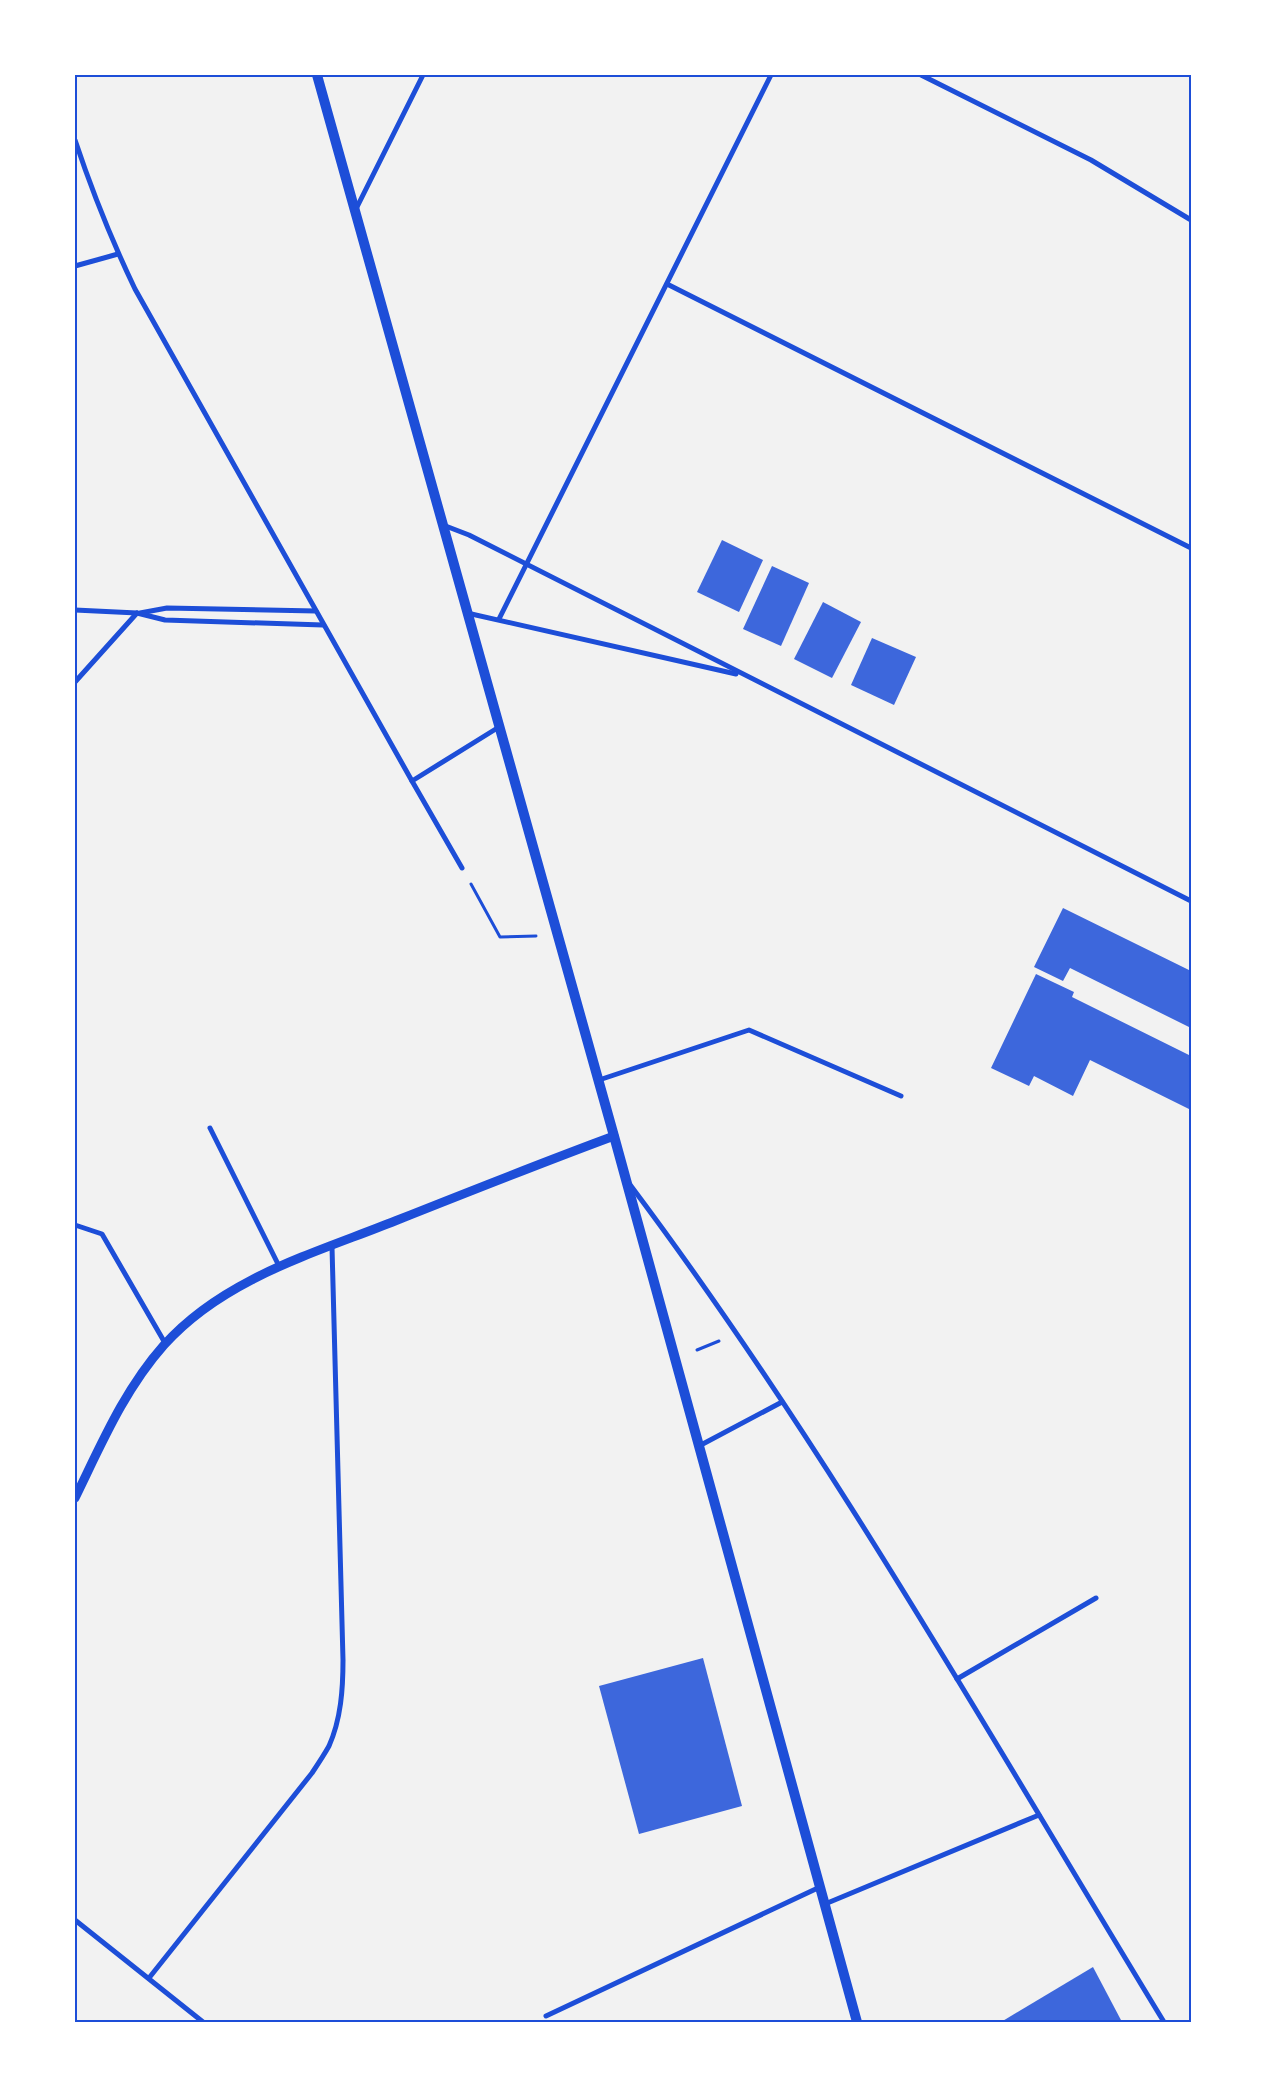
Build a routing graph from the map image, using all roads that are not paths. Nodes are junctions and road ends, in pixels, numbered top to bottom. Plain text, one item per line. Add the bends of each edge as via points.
1 (316, 75) edge
2 (423, 75) edge
3 (772, 75) edge
4 (920, 75) edge
5 (75, 140) edge
6 (355, 212) junction
7 (1191, 220) edge
8 (118, 254) junction
9 (75, 266) edge
10 (666, 284) junction
11 (443, 524) junction
12 (1191, 548) edge
13 (527, 564) junction
14 (75, 610) edge
15 (316, 612) junction
16 (137, 613) junction
17 (467, 613) junction
18 (500, 619) junction
19 (323, 625) junction
20 (744, 675) junction
21 (75, 682) edge
22 (500, 727) junction
23 (412, 781) junction
24 (462, 868) road end
25 (1191, 901) edge
26 (598, 1081) junction
27 (902, 1096) dead end
28 (210, 1128) dead end
29 (614, 1136) junction
30 (626, 1179) junction
31 (75, 1225) edge
32 (332, 1247) junction
33 (279, 1266) junction
34 (165, 1343) junction
35 (782, 1402) junction
36 (699, 1446) junction
37 (75, 1498) edge
38 (1096, 1598) dead end
39 (957, 1679) junction
40 (1039, 1815) junction
41 (820, 1887) junction
42 (824, 1904) junction
43 (75, 1920) edge
44 (149, 1978) junction
45 (546, 2016) dead end
46 (203, 2022) edge
47 (857, 2022) edge
48 (1164, 2022) edge

1 - 6 main road
2 - 6 street
3 - 10 street
4 - 7 street via 1091,160
5 - 8 street
6 - 11 main road
8 - 9 street
8 - 15 street via 157,332
10 - 12 street
10 - 13 street
11 - 13 street
11 - 17 main road
13 - 18 street
13 - 20 street
14 - 16 street
15 - 16 street via 167,608
15 - 19 street
16 - 19 street via 165,620
16 - 21 street
17 - 18 street
17 - 22 main road
18 - 20 street
19 - 23 street
20 - 25 street
22 - 23 street
22 - 26 main road
23 - 24 street
26 - 27 street via 749,1030
26 - 29 main road
28 - 33 street
29 - 30 main road
29 - 32 street
30 - 35 street via 682,1253
30 - 36 main road
31 - 34 street via 102,1234
32 - 33 street
32 - 44 street via 343,1660 343,1691 338,1717 329,1746 312,1773
33 - 34 street via 212,1303
34 - 37 street via 127,1394
35 - 36 street
35 - 39 street
36 - 41 main road
38 - 39 street
39 - 40 street
40 - 42 street
40 - 48 street
41 - 42 main road
41 - 45 street
42 - 47 main road
43 - 44 street
44 - 46 street

